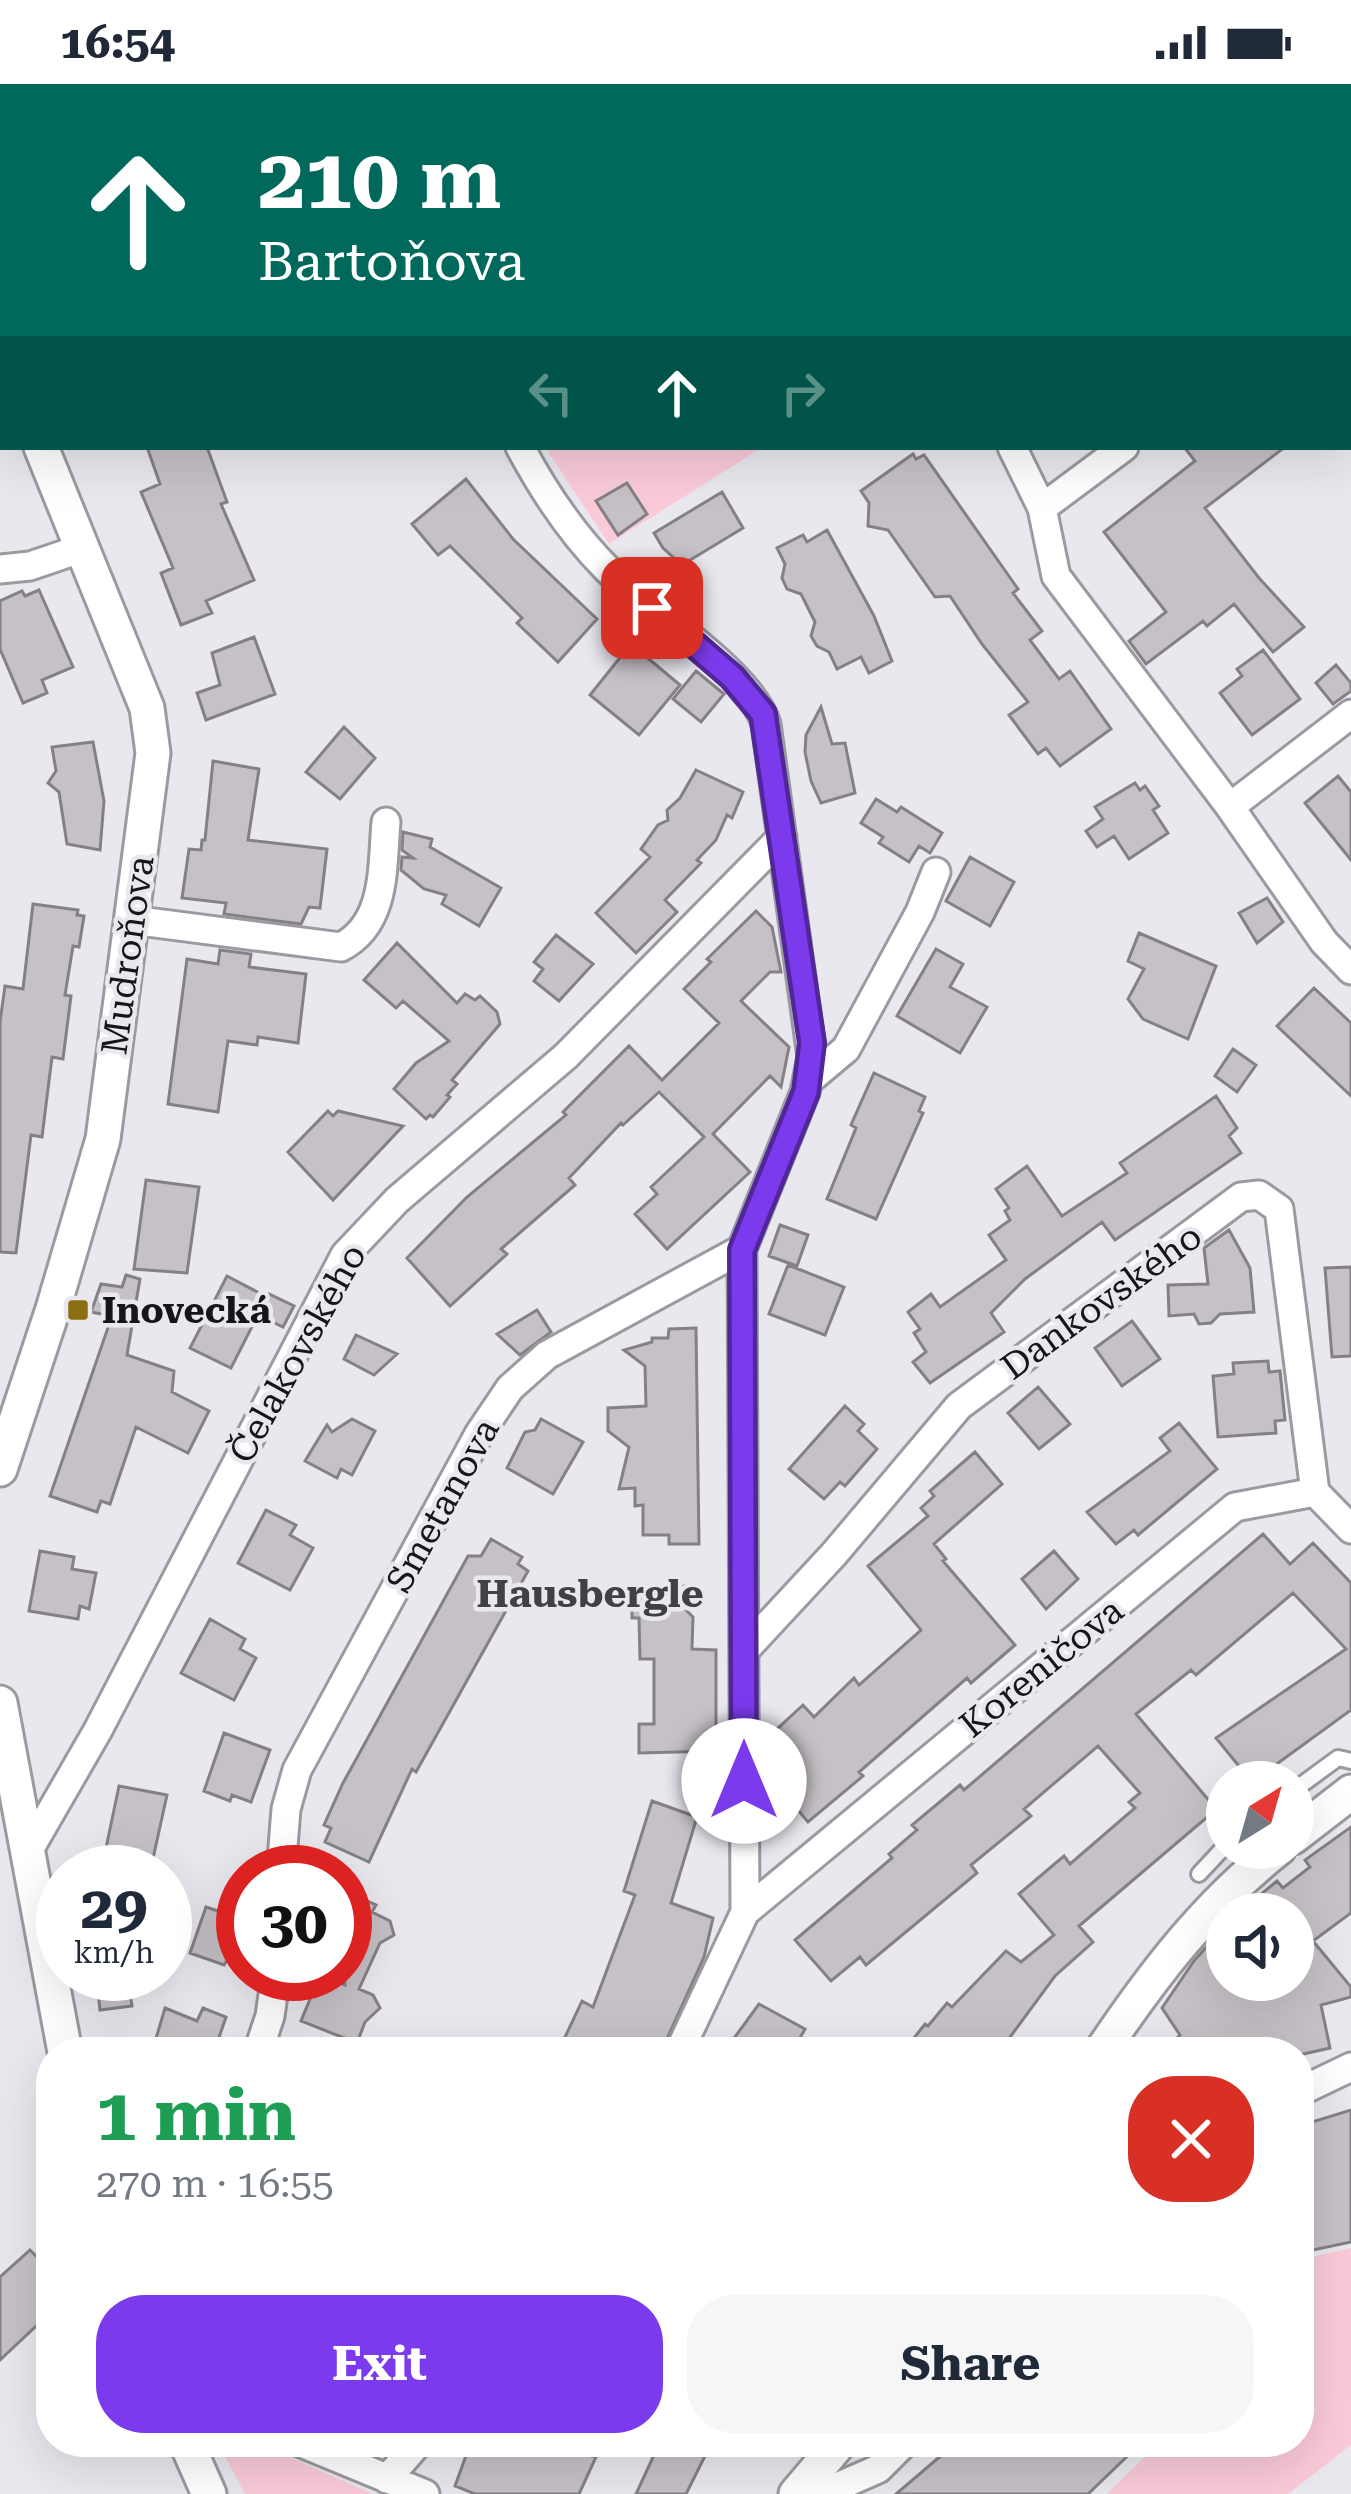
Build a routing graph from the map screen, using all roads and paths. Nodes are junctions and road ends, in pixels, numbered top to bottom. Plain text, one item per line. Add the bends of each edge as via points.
1 (42, 450) edge
2 (522, 450) edge
3 (1013, 450) edge
4 (1120, 450) edge
5 (1042, 508) junction
6 (83, 548) junction
7 (0, 569) edge
8 (1351, 714) edge
9 (1230, 807) junction
10 (386, 822) dead end
11 (782, 837) junction
12 (936, 872) dead end
13 (132, 920) junction
14 (1351, 970) edge
15 (809, 1080) junction
16 (742, 1250) junction
17 (0, 1469) edge
18 (1316, 1492) junction
19 (1351, 1529) edge
20 (744, 1651) junction
21 (0, 1703) edge
22 (1351, 1761) edge
23 (1314, 1775) edge
24 (1351, 1792) edge
25 (1314, 1821) edge
26 (283, 1845) edge
27 (26, 1856) junction
28 (1206, 1866) edge
29 (1257, 1869) edge
30 (1199, 1874) dead end
31 (745, 1912) junction
32 (272, 2001) edge
33 (61, 2037) edge
34 (263, 2037) edge
35 (686, 2037) edge
36 (1111, 2037) edge
37 (193, 2457) edge
38 (334, 2457) edge
39 (406, 2457) edge
40 (827, 2457) edge
41 (890, 2457) edge
42 (387, 2479) junction
43 (209, 2494) edge
44 (425, 2494) edge
45 (796, 2494) edge
46 (820, 2494) edge

1 - 6 street, Mudroňova
2 - 11 street via 603,565 763,714
3 - 5 street
4 - 5 street
5 - 9 street via 1056,576
6 - 7 street
6 - 13 street, Mudroňova via 152,729
8 - 9 street
9 - 14 street
10 - 13 street via 376,910 341,947
11 - 15 street via 812,1043
11 - 27 street, Čelakovského via 566,1056 397,1200 345,1256
12 - 15 street via 846,1049
13 - 17 street, Mudroňova via 103,1139
15 - 16 street
16 - 20 street
16 - 26 street, Smetanova via 555,1350 510,1388 300,1762
18 - 19 street
18 - 20 street, Dankovského via 1279,1210 1259,1195 1241,1198 958,1406
18 - 31 street, Koreničova via 1235,1507
20 - 31 street
21 - 27 street
22 - 23 lane via 1338,1757
24 - 25 street
27 - 33 street
28 - 30 lane
29 - 36 street via 1157,1971
31 - 35 street
32 - 34 street
37 - 43 street
38 - 42 street
39 - 42 street
40 - 45 street
41 - 46 street
42 - 44 street

